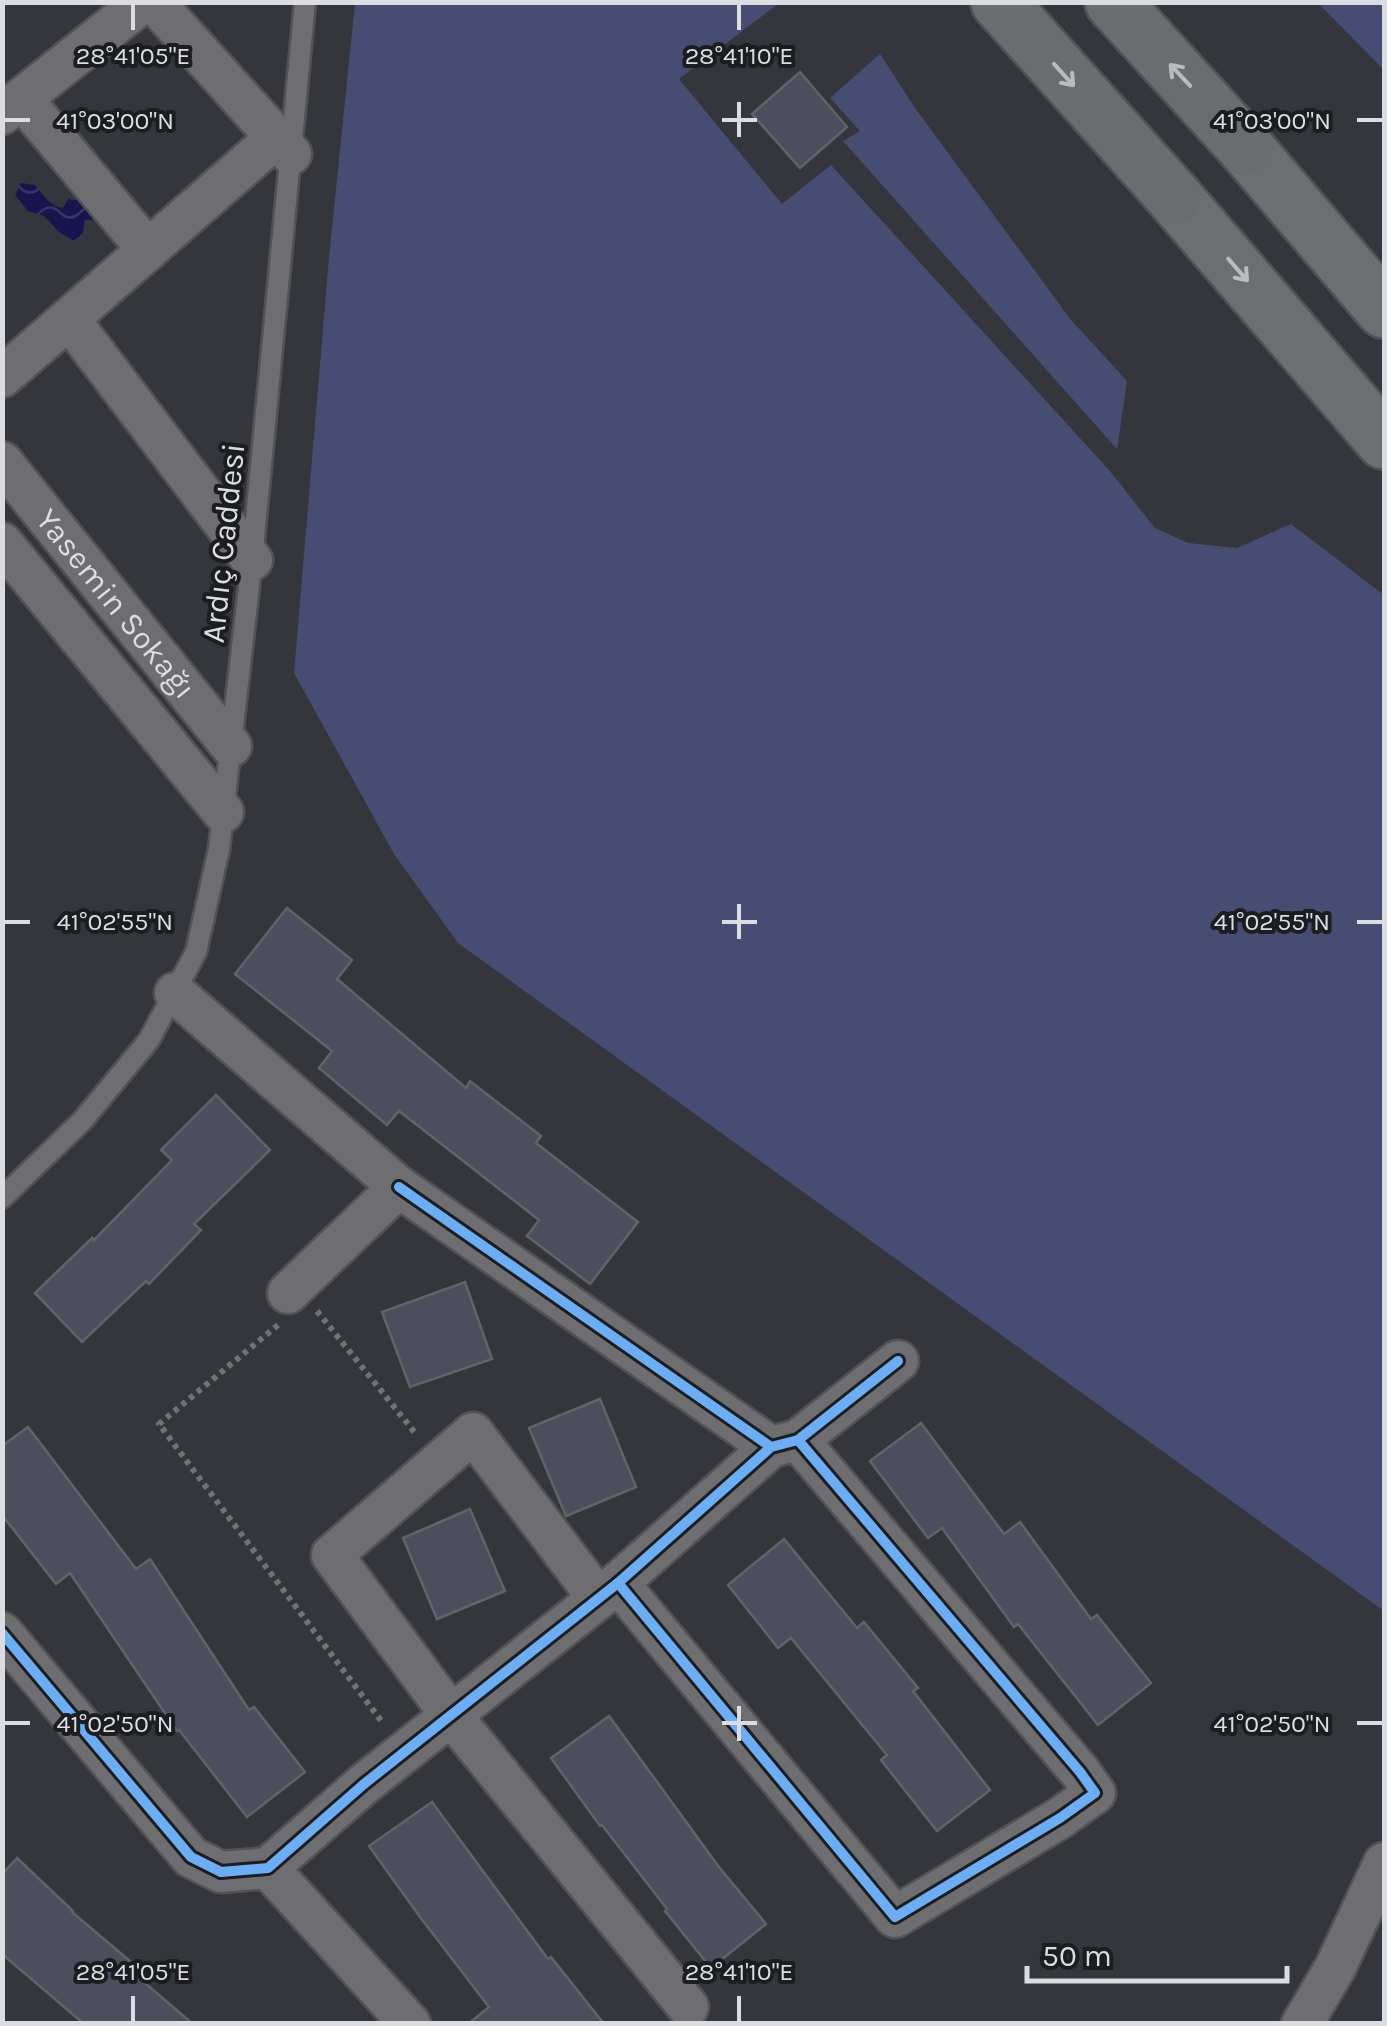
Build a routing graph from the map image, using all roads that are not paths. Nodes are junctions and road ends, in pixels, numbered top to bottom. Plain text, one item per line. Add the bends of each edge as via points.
1 (143, 2) edge
2 (154, 2) edge
3 (305, 2) edge
4 (999, 2) edge
5 (1113, 2) edge
6 (12, 107) edge
7 (284, 146) junction
8 (148, 250) junction
9 (1384, 310) edge
10 (69, 319) junction
11 (2, 376) edge
12 (1384, 440) edge
13 (2, 462) edge
14 (2, 543) edge
15 (252, 560) junction
16 (16, 587) edge
17 (231, 746) junction
18 (223, 812) junction
19 (175, 992) junction
20 (400, 1186) junction
21 (2, 1198) edge
22 (294, 1304) road end
23 (898, 1361) dead end
24 (784, 1444) junction
25 (608, 1590) junction
26 (2, 1633) edge
27 (451, 1715) junction
28 (1384, 1863) edge
29 (268, 1868) junction
30 (688, 2007) dead end
31 (410, 2024) edge
32 (1302, 2024) edge

1 - 6 street
2 - 7 street
3 - 7 lane, Ardıç Caddesi
4 -> 12 highway
9 -> 5 highway
6 - 8 street
7 - 8 street
7 - 15 lane, Ardıç Caddesi
8 - 10 street
10 - 11 street
10 - 15 street
13 - 17 street, Yasemin Sokağı
14 - 16 street, Yasemin Sokağı
15 - 17 lane, Ardıç Caddesi
16 - 18 street, Yasemin Sokağı
17 - 18 lane, Ardıç Caddesi
18 - 19 lane, Ardıç Caddesi via 196,952
19 - 20 street
19 - 21 lane, Ardıç Caddesi via 149,1040 84,1120
20 - 22 street
20 - 24 street
23 - 24 street
24 - 25 street
24 - 25 street via 1095,1793 896,1917
25 - 27 street
25 - 27 street via 473,1433 332,1555
26 - 29 street via 190,1857 221,1872
27 - 29 street
27 - 30 street
28 - 32 street
29 - 31 street

